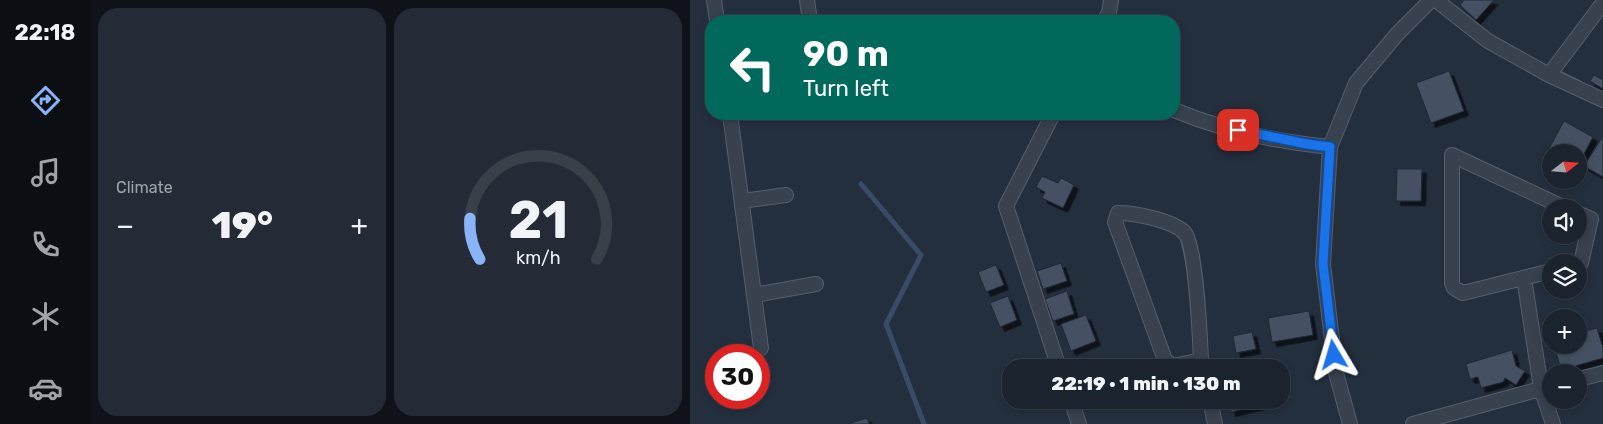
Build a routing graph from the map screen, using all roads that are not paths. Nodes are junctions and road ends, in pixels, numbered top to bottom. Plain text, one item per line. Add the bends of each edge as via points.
1 (714, 0) edge
2 (807, 0) edge
3 (1112, 0) edge
4 (1431, 0) edge
5 (1436, 0) edge
6 (1603, 3) edge
7 (716, 15) edge
8 (809, 15) edge
9 (1108, 15) edge
10 (1550, 74) junction
11 (1603, 100) edge
12 (1180, 112) edge
13 (731, 120) edge
14 (1050, 120) edge
15 (1330, 147) junction
16 (786, 195) dead end
17 (1546, 199) edge
18 (742, 201) junction
19 (1587, 217) edge
20 (1587, 237) edge
21 (1542, 273) edge
22 (1524, 278) junction
23 (816, 284) dead end
24 (754, 295) junction
25 (761, 344) edge
26 (1056, 359) edge
27 (1202, 364) edge
28 (1542, 367) edge
29 (1603, 373) edge
30 (1587, 377) edge
31 (1542, 388) edge
32 (1074, 409) edge
33 (1212, 409) edge
34 (1550, 409) edge
35 (1079, 424) edge
36 (1215, 424) edge
37 (1350, 424) edge
38 (1413, 424) edge
39 (1553, 424) edge

1 - 7 street
2 - 8 street
3 - 9 street
4 - 15 street via 1356,83
5 - 10 street via 1488,41
6 - 10 street
10 - 11 street
12 - 15 street via 1210,124
13 - 18 street
14 - 26 street via 1006,206
15 - 37 street via 1323,264 1336,373
16 - 18 street
17 - 22 street via 1452,155 1454,288 1463,293
18 - 24 street
19 - 20 street via 1591,219
21 - 22 street
22 - 28 street
23 - 24 street
24 - 25 street
27 - 27 street via 1173,366 1165,360 1115,222 1118,213 1144,216 1175,226 1185,233 1198,301
29 - 30 street
31 - 38 street
32 - 35 street
33 - 36 street
34 - 39 street

